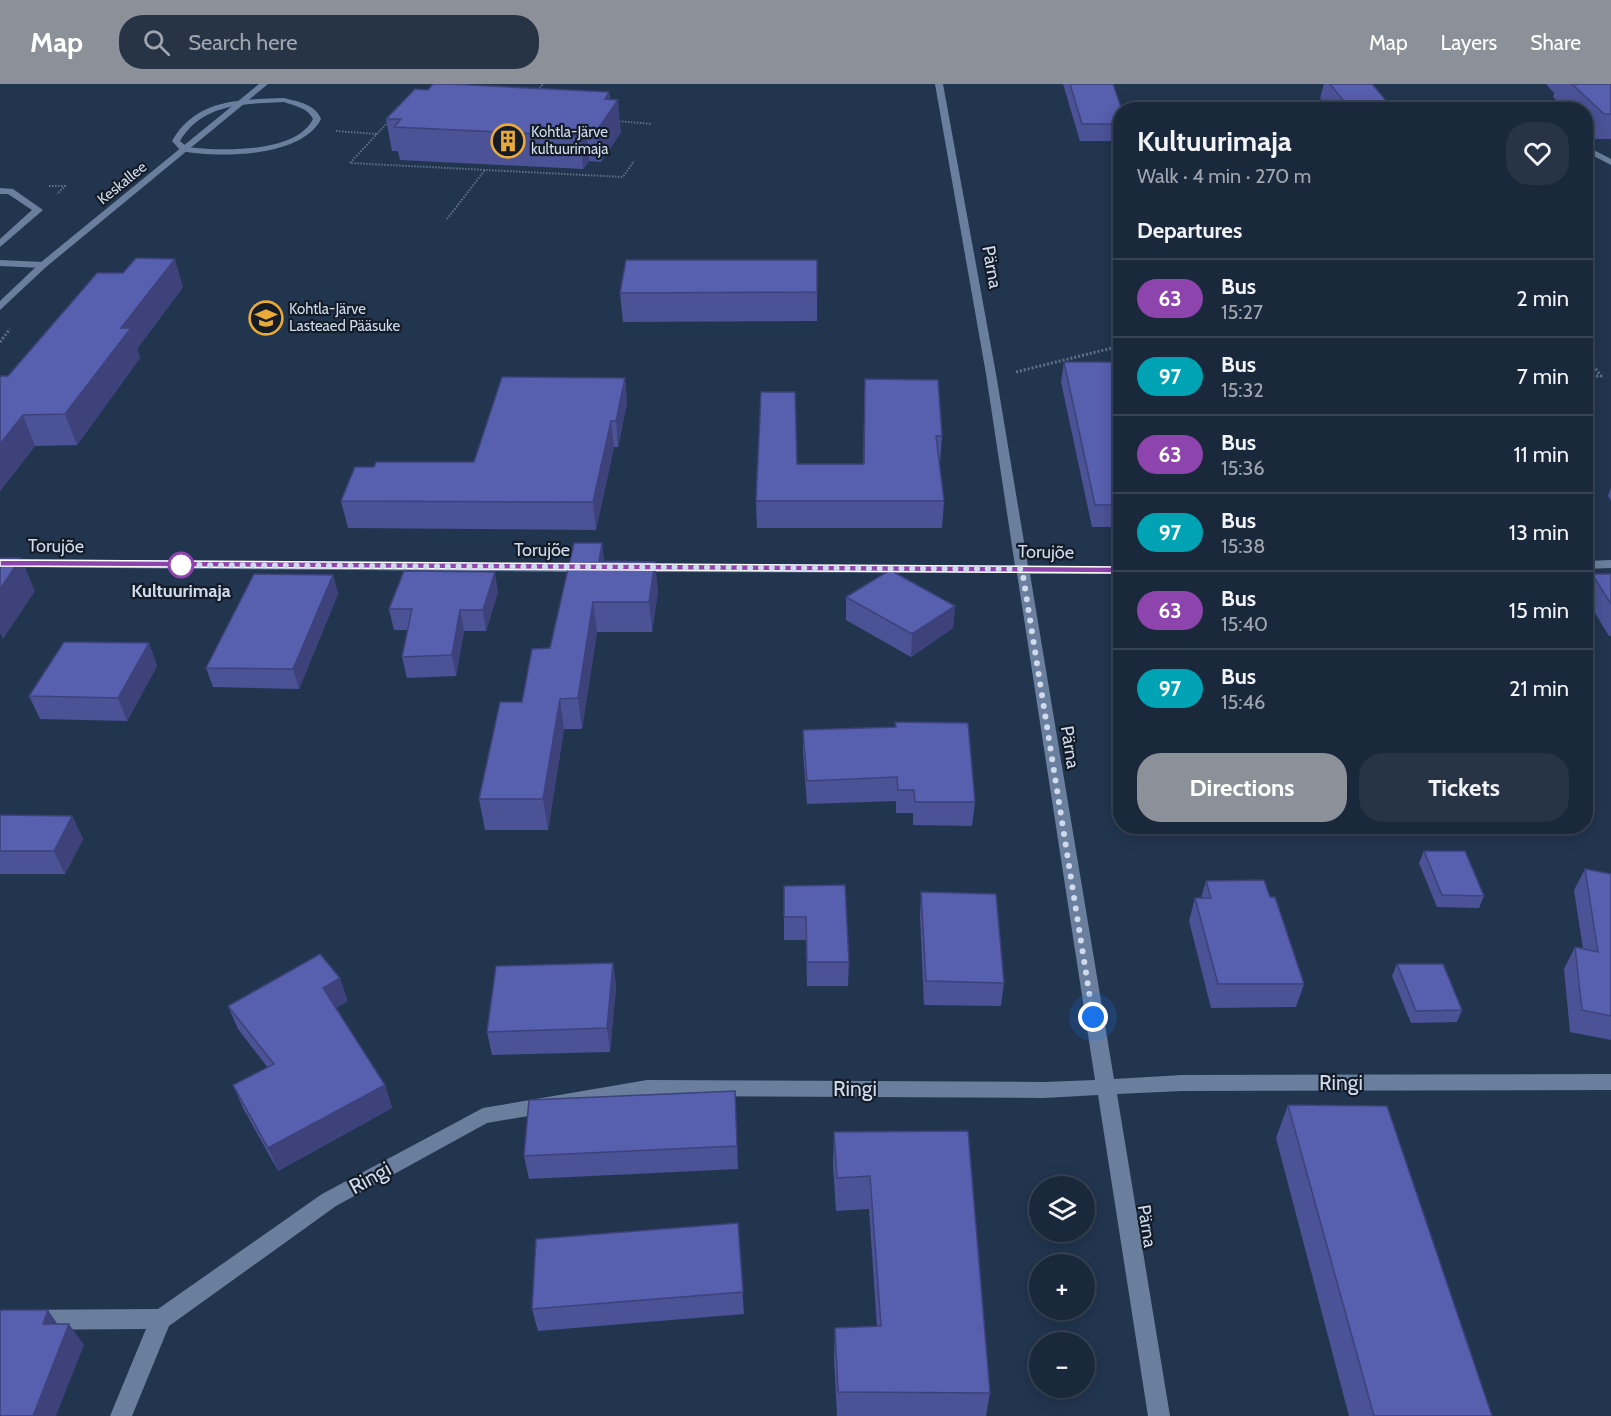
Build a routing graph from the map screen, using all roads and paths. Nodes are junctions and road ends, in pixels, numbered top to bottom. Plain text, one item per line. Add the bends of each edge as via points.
1 (264, 84) edge
2 (543, 84) edge
3 (939, 84) edge
4 (532, 98) edge
5 (242, 102) junction
6 (396, 113) edge
7 (616, 121) edge
8 (652, 124) dead end
9 (312, 129) junction
10 (378, 134) junction
11 (183, 149) junction
12 (1593, 153) edge
13 (634, 161) dead end
14 (1611, 162) edge
15 (486, 170) junction
16 (0, 190) edge
17 (447, 219) dead end
18 (0, 244) edge
19 (0, 263) edge
20 (43, 265) junction
21 (0, 307) edge
22 (1113, 348) edge
23 (1593, 365) edge
24 (1015, 372) dead end
25 (1593, 376) edge
26 (0, 563) edge
27 (1611, 564) edge
28 (1593, 565) edge
29 (603, 568) edge
30 (627, 568) edge
31 (1022, 569) junction
32 (1113, 570) edge
33 (1611, 1082) edge
34 (1104, 1087) junction
35 (161, 1319) junction
36 (0, 1320) edge
37 (121, 1416) edge
38 (1159, 1416) edge

1 - 5 street, Keskallee
2 - 4 path
3 - 31 street, Pärna via 992,374
5 - 9 street via 284,100 302,104 317,116
5 - 11 street, Keskallee
5 - 11 street via 192,118 180,129 176,141
6 - 10 path
7 - 8 path
9 - 10 path
9 - 11 street via 293,140 243,152
10 - 15 path via 350,163
11 - 20 street, Keskallee
12 - 14 street
13 - 15 path via 623,177
15 - 17 path
16 - 18 street via 10,191 38,210
19 - 20 street
20 - 21 street, Keskallee
22 - 24 path
23 - 25 path via 1601,376
26 - 29 street, Torujõe
27 - 28 street
30 - 31 street, Torujõe
31 - 32 street, Torujõe
31 - 34 street, Pärna
33 - 34 street, Ringi via 1182,1083
34 - 35 street, Ringi via 647,1088 483,1116 328,1200
34 - 38 street, Pärna
35 - 36 street
35 - 37 street

